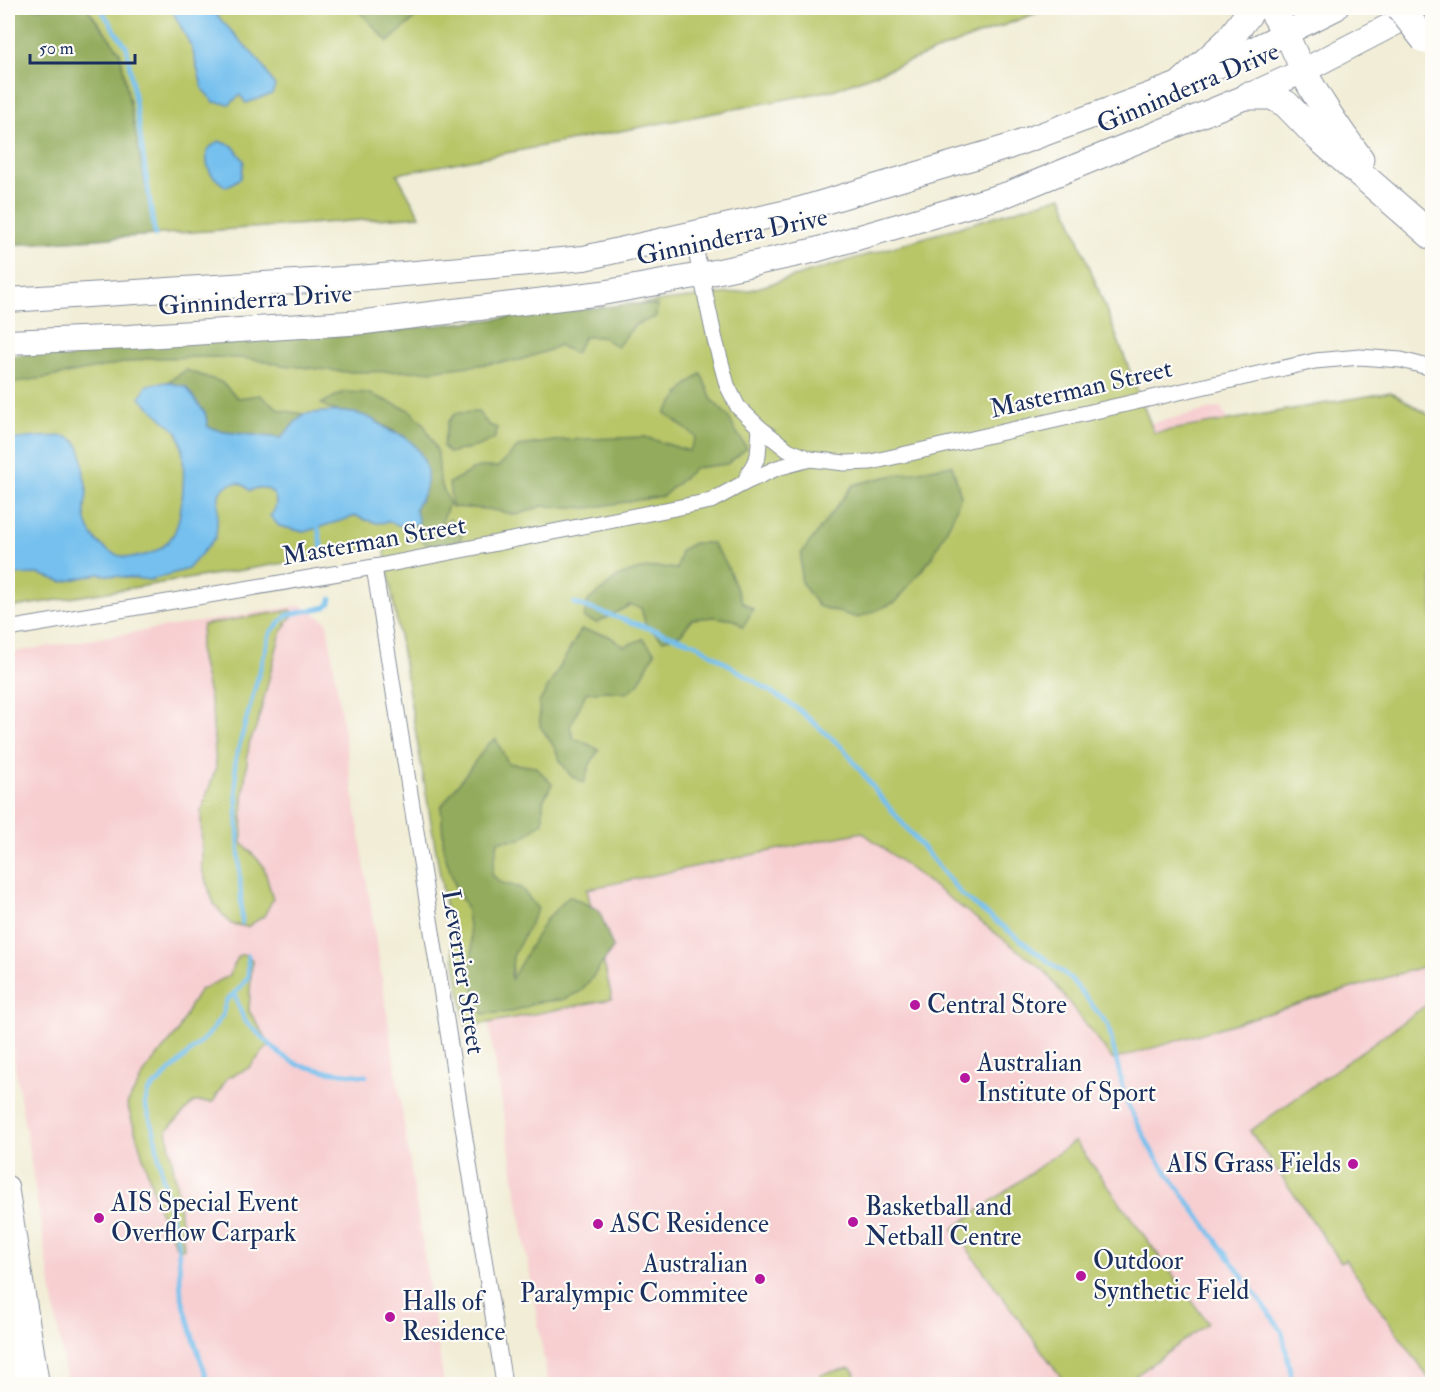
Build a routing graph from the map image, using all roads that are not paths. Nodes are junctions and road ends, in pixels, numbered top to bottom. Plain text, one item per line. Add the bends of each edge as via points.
1 (1252, 8) edge
2 (1272, 8) edge
3 (1336, 8) edge
4 (1400, 8) edge
5 (1424, 8) edge
6 (1286, 33) junction
7 (1429, 46) edge
8 (1303, 70) junction
9 (1182, 82) junction
10 (1248, 96) junction
11 (1389, 199) junction
12 (692, 233) junction
13 (1432, 236) edge
14 (701, 275) junction
15 (8, 300) edge
16 (8, 342) edge
17 (1432, 368) edge
18 (760, 428) junction
19 (810, 459) junction
20 (744, 483) junction
21 (374, 567) junction
22 (8, 629) edge
23 (8, 1186) edge
24 (8, 1297) edge
25 (22, 1384) edge
26 (39, 1384) edge
27 (504, 1384) edge

1 - 9 highway via 1227,42
2 - 6 highway
3 - 6 main road, Ginninderra Drive
4 - 7 highway, bridge
5 - 8 main road, Ginninderra Drive
6 - 8 main road
6 - 9 main road, Ginninderra Drive
8 - 10 main road, Ginninderra Drive
8 - 11 highway via 1340,133
9 - 12 main road, Ginninderra Drive via 1008,147 801,209
10 - 11 highway via 1272,96 1286,104
10 - 14 main road, Ginninderra Drive via 1008,194 812,251
11 - 13 highway
12 - 14 street
12 - 15 main road, Ginninderra Drive via 584,258 359,278
14 - 16 main road, Ginninderra Drive via 602,293 365,322
14 - 18 street via 727,385 738,406
17 - 19 street, Masterman Street via 1401,360 1360,357 1315,361 871,462
18 - 19 street via 788,450
18 - 20 street via 758,456
19 - 20 street, Masterman Street
20 - 21 street, Masterman Street via 711,501
21 - 22 street, Masterman Street
21 - 27 street, Leverrier Street
23 - 26 street
24 - 25 street

